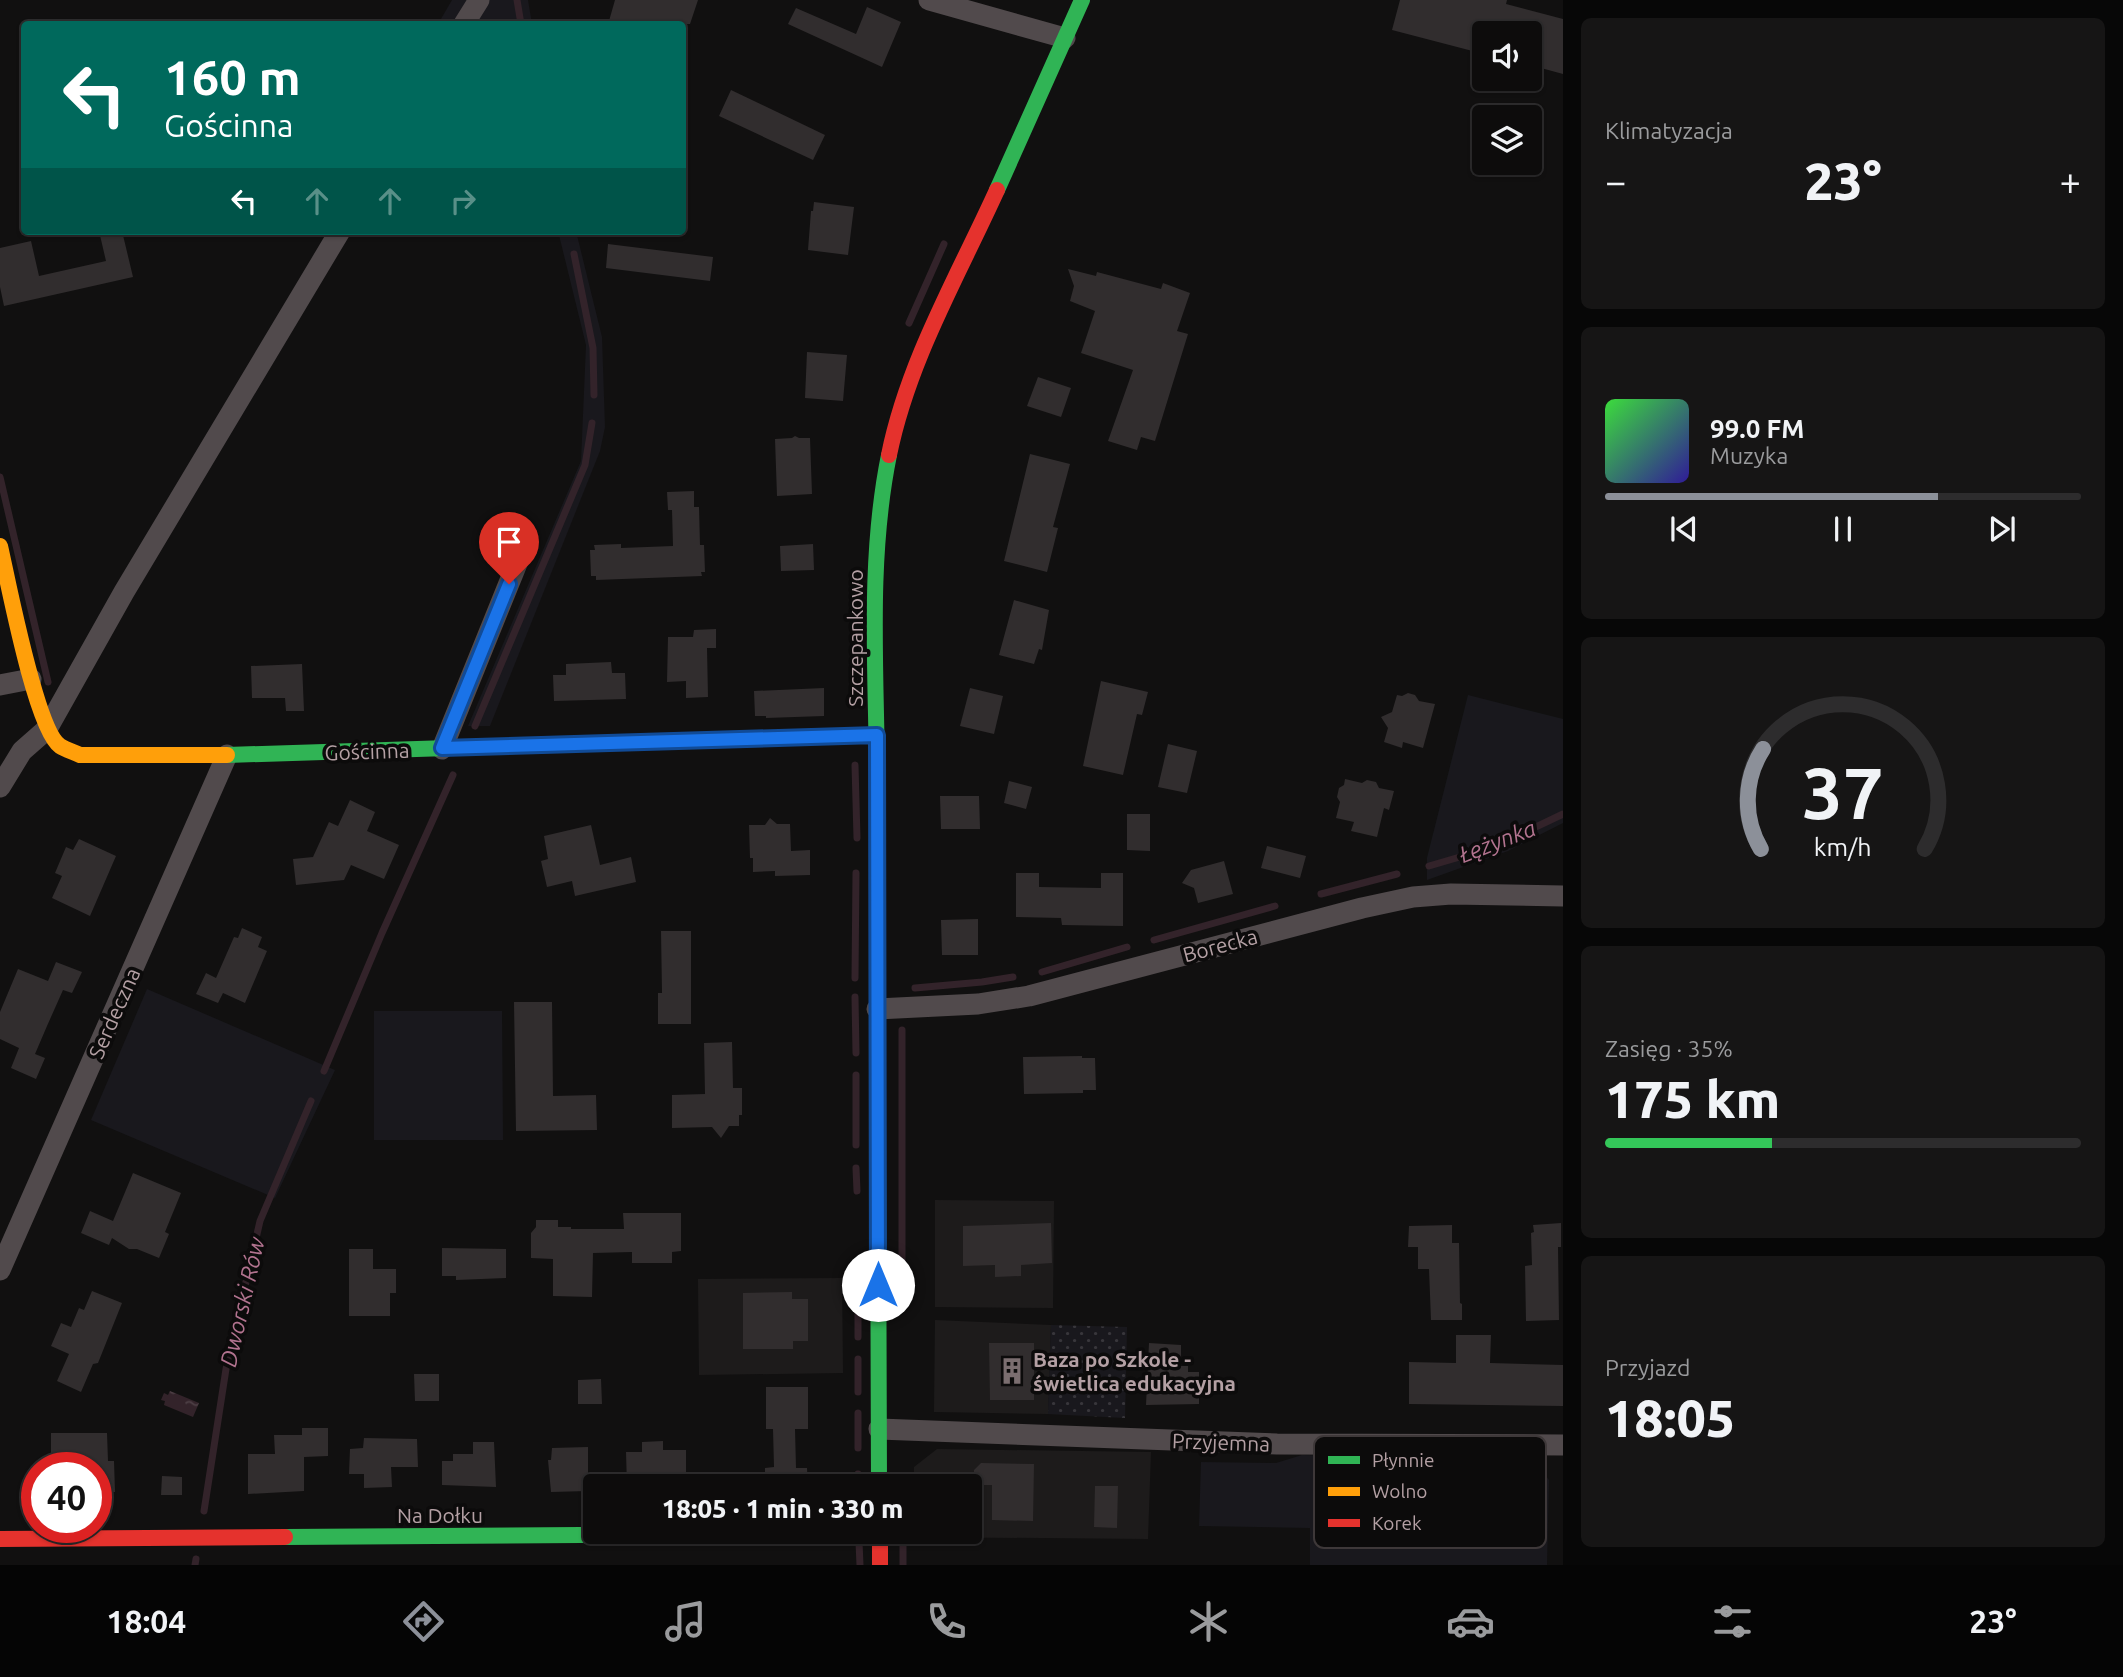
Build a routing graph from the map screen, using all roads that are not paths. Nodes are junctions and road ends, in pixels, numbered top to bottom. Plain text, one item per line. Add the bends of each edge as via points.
1 (479, 0) edge
2 (929, 0) edge
3 (1082, 0) edge
4 (466, 21) edge
5 (1065, 38) junction
6 (338, 235) edge
7 (0, 546) edge
8 (518, 561) dead end
9 (31, 679) junction
10 (0, 685) edge
11 (47, 729) junction
12 (877, 735) junction
13 (442, 748) junction
14 (227, 755) junction
15 (0, 787) edge
16 (1563, 896) edge
17 (877, 1009) junction
18 (0, 1270) edge
19 (879, 1429) junction
20 (1314, 1444) edge
21 (879, 1474) edge
22 (583, 1534) edge
23 (0, 1539) edge
24 (880, 1544) edge
25 (880, 1565) edge

1 - 4 street
2 - 5 street
3 - 5 street, Szczepankowo
5 - 12 street, Szczepankowo via 930,333 891,444 877,541
6 - 11 street
7 - 9 street
8 - 13 street
9 - 10 street
9 - 11 street
11 - 14 street, Gościnna via 59,746 80,755
11 - 15 street via 22,751
12 - 13 street, Gościnna
12 - 17 street, Szczepankowo
13 - 14 street, Gościnna
14 - 18 street, Serdeczna
16 - 17 street, Borecka via 1413,897 1029,996 978,1004
17 - 19 street, Szczepankowo
19 - 20 street, Przyjemna
19 - 21 street, Szczepankowo
22 - 23 street, Na Dołku
24 - 25 street

